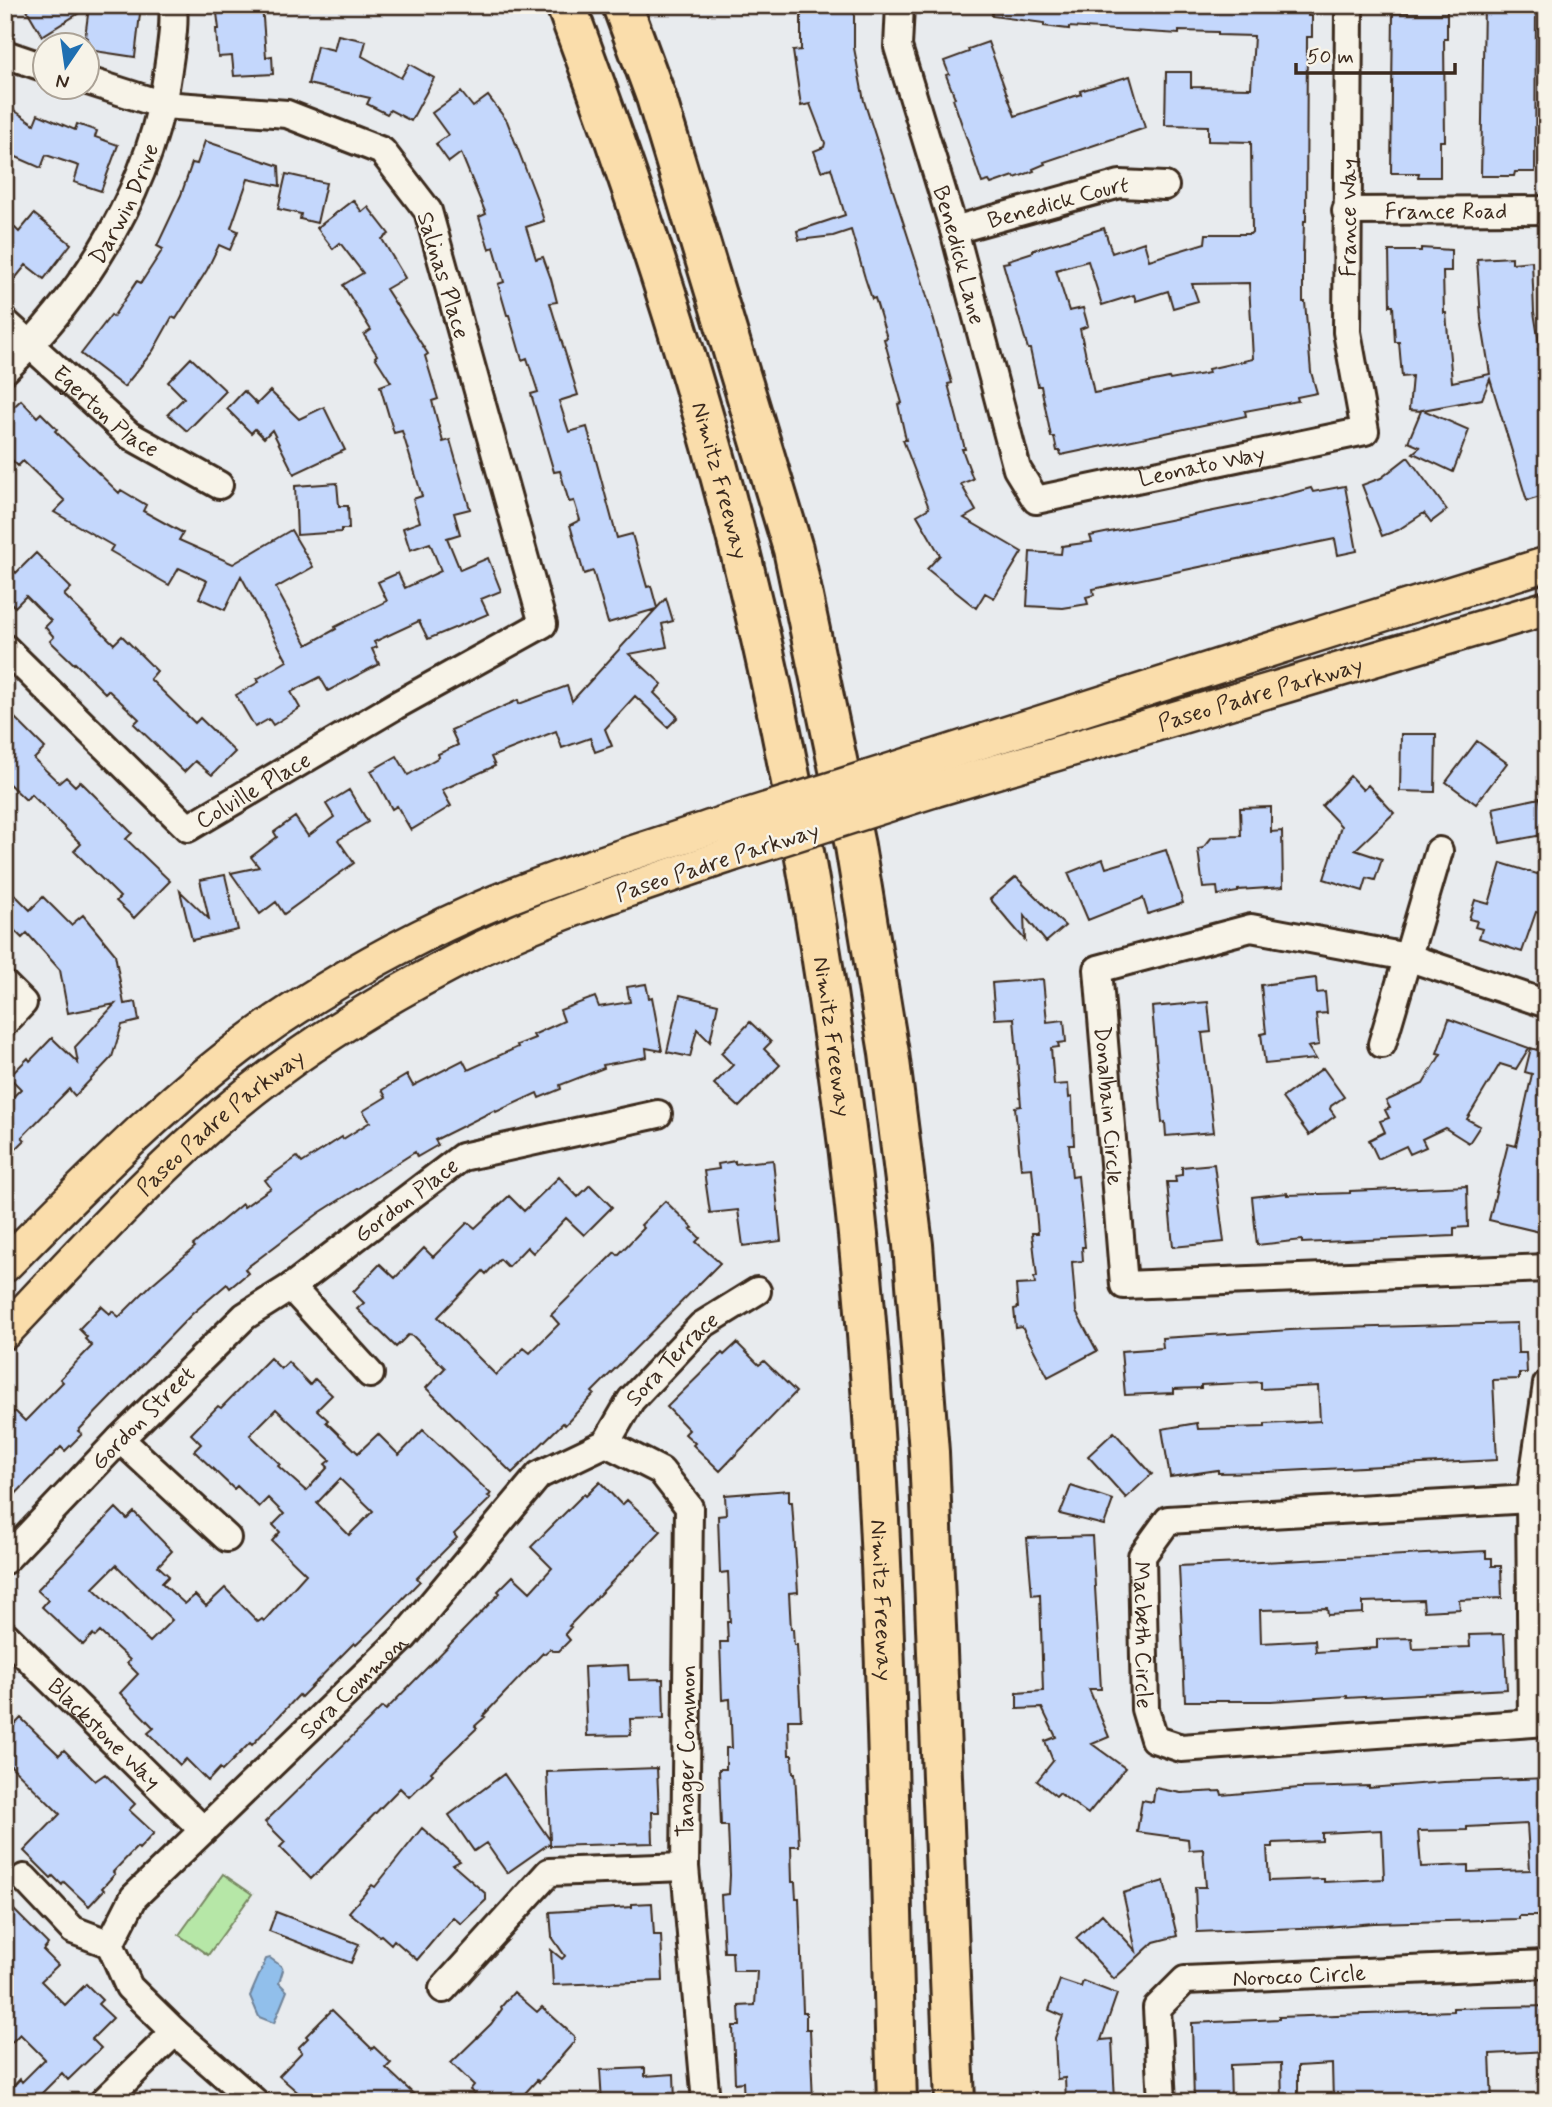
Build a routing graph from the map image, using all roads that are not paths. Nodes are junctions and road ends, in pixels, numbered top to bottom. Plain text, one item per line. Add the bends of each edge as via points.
1 (173, 5) edge
2 (566, 5) edge
3 (622, 5) edge
4 (647, 5) edge
5 (900, 5) edge
6 (1349, 5) edge
7 (5, 54) edge
8 (32, 63) edge
9 (102, 85) edge
10 (163, 105) junction
11 (1165, 186) dead end
12 (1547, 210) edge
13 (1346, 211) junction
14 (954, 230) junction
15 (5, 322) edge
16 (32, 344) junction
17 (5, 370) edge
18 (1366, 431) joint
19 (219, 485) dead end
20 (1036, 500) joint
21 (1547, 564) edge
22 (1547, 608) edge
23 (543, 624) joint
24 (5, 648) edge
25 (932, 774) junction
26 (1439, 851) dead end
27 (1406, 957) junction
28 (1547, 1004) edge
29 (1382, 1044) dead end
30 (658, 1114) dead end
31 (5, 1265) edge
32 (1547, 1269) edge
33 (291, 1287) junction
34 (757, 1291) dead end
35 (5, 1332) edge
36 (370, 1374) dead end
37 (1547, 1384) edge
38 (120, 1439) junction
39 (606, 1443) junction
40 (1530, 1499) junction
41 (227, 1538) dead end
42 (5, 1560) edge
43 (5, 1635) edge
44 (1540, 1722) edge
45 (203, 1830) junction
46 (685, 1867) junction
47 (24, 1878) dead end
48 (110, 1944) junction
49 (1547, 1964) edge
50 (443, 1989) dead end
51 (175, 2032) junction
52 (103, 2102) edge
53 (256, 2102) edge
54 (706, 2102) edge
55 (897, 2102) edge
56 (955, 2102) edge
57 (978, 2102) edge
58 (1162, 2102) edge

1 - 10 street, Darwin Drive
2 - 55 highway, Nimitz Freeway via 664,281 712,447 755,610 818,937 844,1107 875,1458
3 - 56 highway via 656,97 793,549 855,846 890,1054 913,1245 929,1452
4 - 57 highway via 732,258 783,431 859,752 900,978 919,1100 939,1289 958,1599
5 - 14 street, Benedick Lane via 898,47
6 - 13 street, France Way
7 - 8 street
9 - 10 street, Salinas Place
10 - 16 street, Darwin Drive via 138,181 91,269
10 - 23 street, Salinas Place via 287,114 382,151 428,211
11 - 14 street, Benedick Court via 1120,184
12 - 13 street, France Road
13 - 18 street, France Way via 1347,332
14 - 20 street, Benedick Lane via 1017,469
15 - 16 street, Egerton Place
16 - 17 street, Darwin Drive
16 - 19 street, Egerton Place via 129,435
18 - 20 street, Leonato Way
21 - 25 main road, Paseo Padre Parkway via 1320,634
22 - 25 main road, Paseo Padre Parkway
23 - 24 street, Colville Place via 188,828
25 - 31 main road, Paseo Padre Parkway, bridge via 724,823 575,872 470,914 362,968 276,1021 198,1080 120,1148
25 - 35 main road, Paseo Padre Parkway, bridge via 730,855 593,902 484,947 392,995 225,1112 151,1178
26 - 27 street
27 - 28 street, Donalbain Circle
27 - 29 street
27 - 32 street, Donalbain Circle via 1251,928 1098,969 1124,1285
30 - 33 street, Gordon Place via 462,1157
33 - 36 street
33 - 38 street, Gordon Street via 245,1316
34 - 39 street, Sora Terrace via 702,1325 631,1400
37 - 40 street
38 - 41 street
38 - 42 street, Gordon Street
39 - 45 street, Sora Common via 539,1475 404,1637
39 - 46 street, Tanager Common via 661,1471 690,1507
40 - 44 street
40 - 44 street, Macbeth Circle via 1168,1520 1142,1556 1146,1709 1154,1739 1181,1748
43 - 45 street, Blackstone Way
45 - 48 street, Sora Common via 134,1897
46 - 50 street via 549,1872
46 - 54 street, Tanager Common
47 - 48 street via 73,1930
48 - 51 street via 130,1987
49 - 58 street, Norocco Circle via 1185,1980 1157,2008
51 - 52 street
51 - 53 street

